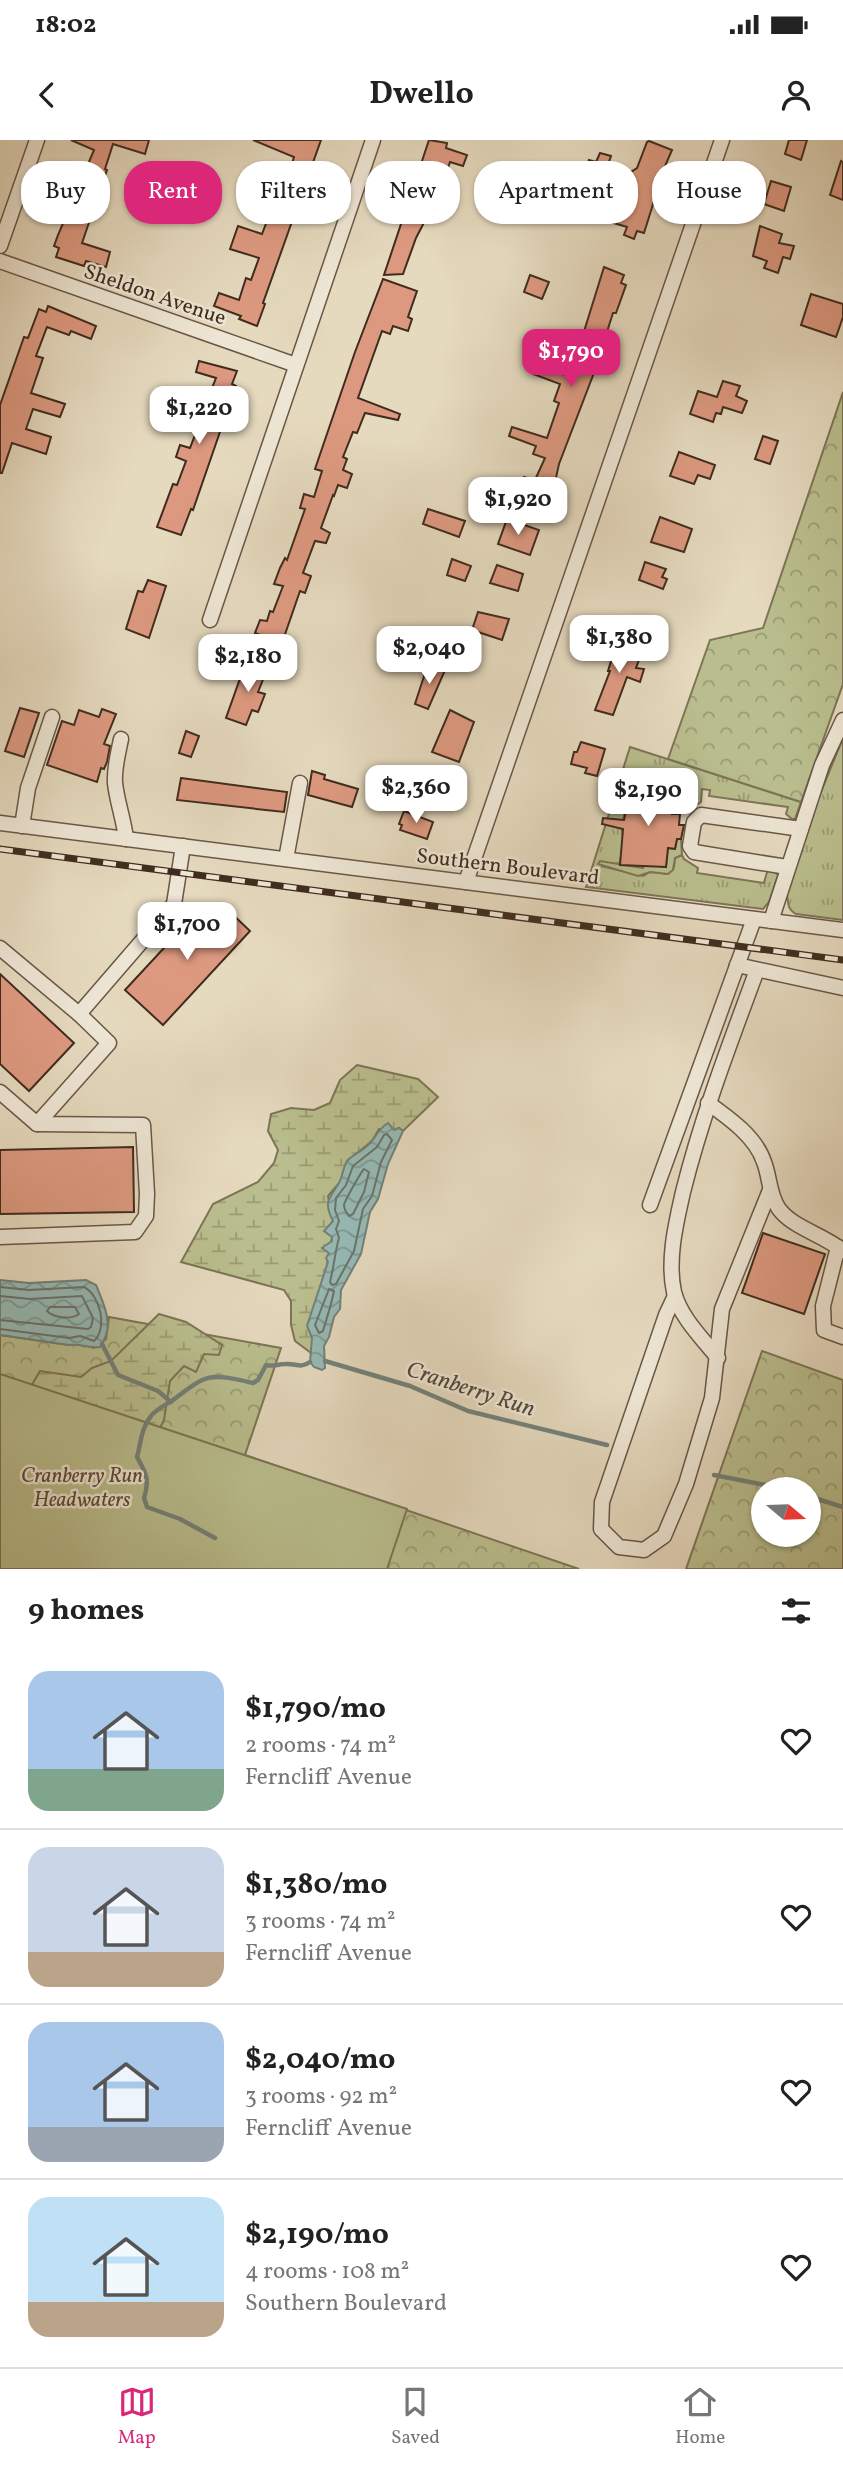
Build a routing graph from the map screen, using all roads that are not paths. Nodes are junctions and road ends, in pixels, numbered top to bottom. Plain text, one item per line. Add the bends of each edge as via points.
1 (37, 140) edge
2 (373, 140) edge
3 (722, 140) edge
4 (0, 246) edge
5 (0, 261) edge
6 (296, 365) junction
7 (210, 620) dead end
8 (52, 717) dead end
9 (843, 720) edge
10 (121, 739) dead end
11 (300, 783) dead end
12 (0, 823) edge
13 (22, 826) junction
14 (801, 829) junction
15 (126, 839) junction
16 (183, 846) junction
17 (286, 859) junction
18 (787, 867) junction
19 (466, 882) junction
20 (754, 919) junction
21 (771, 921) junction
22 (843, 930) edge
23 (0, 948) edge
24 (737, 965) junction
25 (757, 970) junction
26 (843, 988) edge
27 (79, 1014) junction
28 (0, 1093) edge
29 (708, 1104) junction
30 (37, 1124) junction
31 (771, 1190) junction
32 (650, 1205) dead end
33 (0, 1237) edge
34 (841, 1249) edge
35 (675, 1296) junction
36 (843, 1337) edge
37 (718, 1358) junction

1 - 4 street
2 - 6 street
3 - 19 street
5 - 6 street, Sheldon Avenue
6 - 7 street
8 - 13 street via 28,788
9 - 14 street
10 - 15 street via 115,786
11 - 17 street
12 - 13 street, Southern Boulevard
13 - 15 street, Southern Boulevard
14 - 18 street
14 - 18 street via 701,815 694,822 690,846 694,852
15 - 16 street, Southern Boulevard
16 - 17 street, Southern Boulevard
16 - 27 street via 174,904
17 - 19 street, Southern Boulevard
18 - 21 street
19 - 20 street, Southern Boulevard
20 - 21 street, Southern Boulevard
20 - 24 street
21 - 22 street, Southern Boulevard
23 - 27 street
24 - 25 street
24 - 32 street
25 - 26 street
25 - 29 street
27 - 30 street via 109,1043
28 - 30 street
29 - 31 street via 753,1142 764,1160
29 - 35 street via 692,1154 671,1258
30 - 33 street via 143,1125 145,1216 135,1232
31 - 34 street via 778,1208 791,1222
31 - 37 street via 722,1309
34 - 36 street via 823,1307 824,1330
35 - 37 street
35 - 37 street via 602,1502 601,1529 620,1547 644,1550 664,1536 686,1484 712,1398

